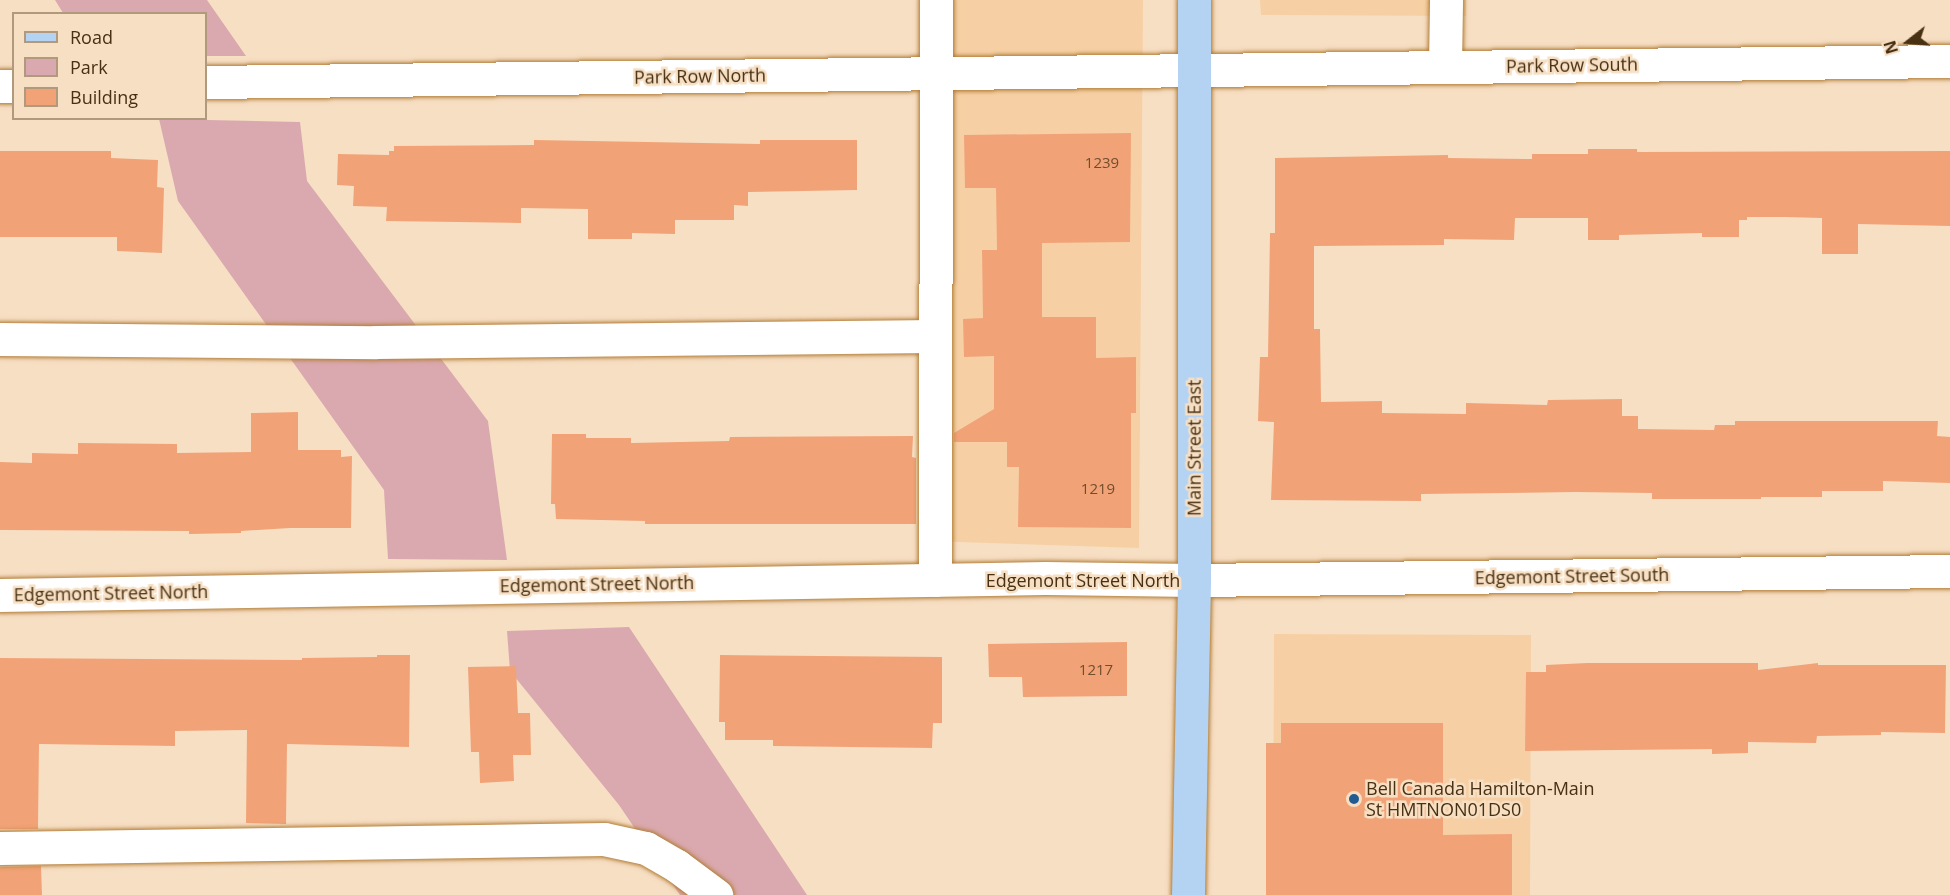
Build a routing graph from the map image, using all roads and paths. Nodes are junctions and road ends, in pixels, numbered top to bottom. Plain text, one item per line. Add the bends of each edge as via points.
1 (936, 0) edge
2 (1194, 0) edge
3 (1446, 0) edge
4 (1950, 61) edge
5 (1445, 66) junction
6 (1194, 69) junction
7 (936, 73) junction
8 (207, 82) edge
9 (935, 336) junction
10 (0, 339) edge
11 (1950, 572) edge
12 (935, 580) junction
13 (1194, 580) junction
14 (0, 595) edge
15 (0, 848) edge
16 (716, 895) edge
17 (1188, 895) edge

1 - 7 street
2 - 6 main road, Main Street East
3 - 5 street
4 - 5 street, Park Row South
5 - 6 street, Park Row South
6 - 7 street, Park Row North
6 - 13 main road, Main Street East
7 - 8 street, Park Row North
7 - 9 street
9 - 10 street via 376,342
9 - 12 street
11 - 13 street, Edgemont Street South
12 - 13 street, Edgemont Street North
12 - 14 street, Edgemont Street North
13 - 17 main road, Main Street East
15 - 16 street via 604,839 646,848

